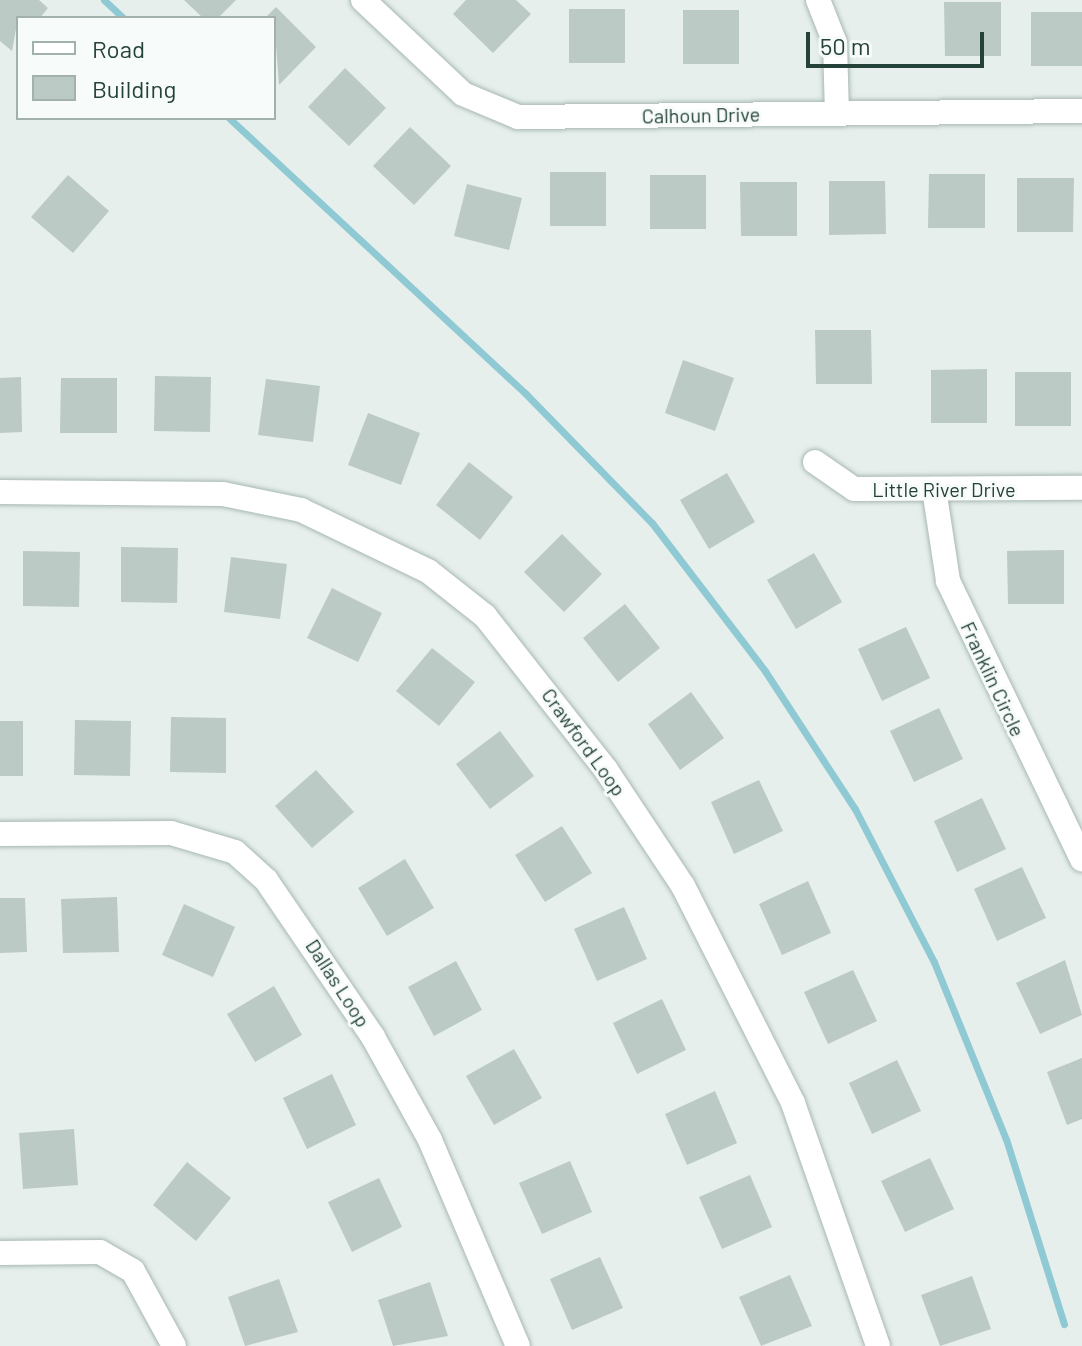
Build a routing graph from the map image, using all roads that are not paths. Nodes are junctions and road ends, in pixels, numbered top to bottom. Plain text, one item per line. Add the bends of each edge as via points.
1 (363, 0) edge
2 (818, 0) edge
3 (1082, 111) edge
4 (837, 114) junction
5 (815, 462) dead end
6 (1082, 488) edge
7 (934, 489) junction
8 (0, 492) edge
9 (0, 834) edge
10 (1082, 859) edge
11 (0, 1253) edge
12 (174, 1346) edge
13 (518, 1346) edge
14 (878, 1346) edge

1 - 4 street, Calhoun Drive via 463,94 518,117
2 - 4 street via 835,43
3 - 4 street, Calhoun Drive
5 - 7 street, Little River Drive via 854,489
6 - 7 street, Little River Drive
7 - 10 street, Franklin Circle via 948,581
8 - 14 street, Crawford Loop via 223,494 301,510 428,571 485,616 597,757 683,886 793,1103
9 - 13 street, Dallas Loop via 171,833 235,852 266,880 373,1037 430,1140
11 - 12 street via 100,1252 133,1271

